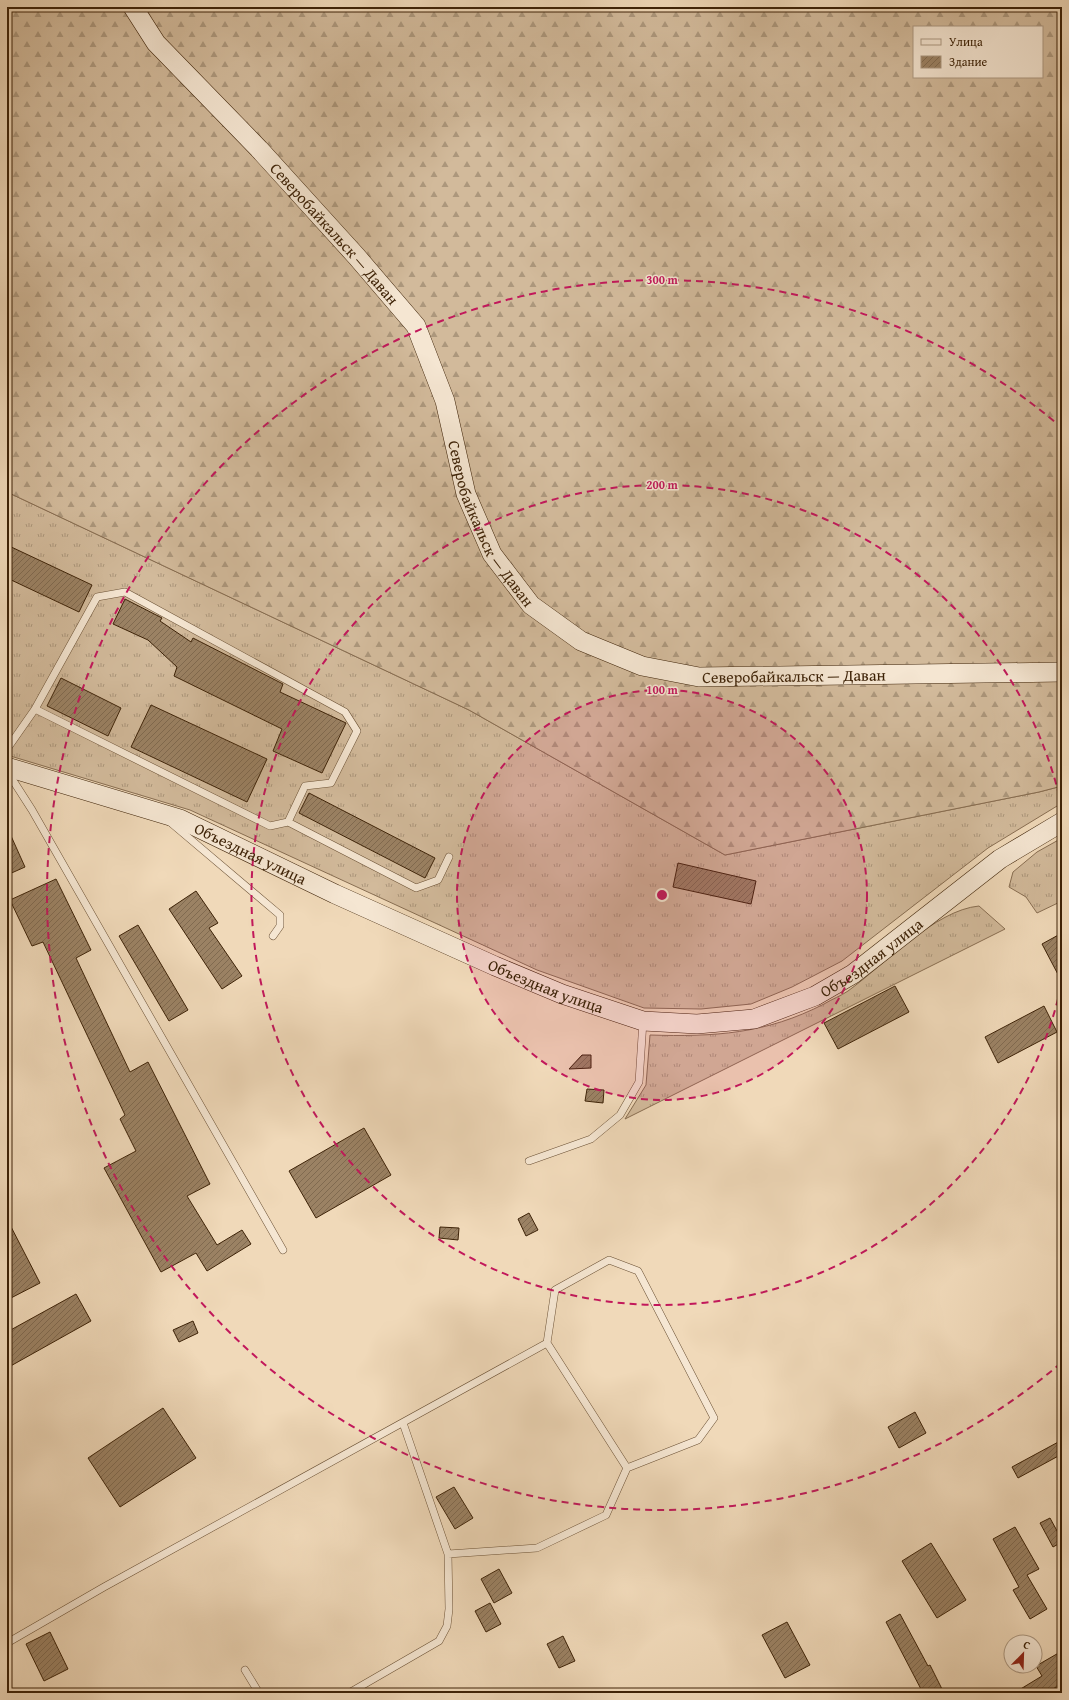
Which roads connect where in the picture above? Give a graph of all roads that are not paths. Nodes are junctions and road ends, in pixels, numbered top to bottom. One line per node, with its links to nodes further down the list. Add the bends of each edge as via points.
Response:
1 (133, 7): 2 (main road, Северобайкальск — Даван, via 156,43 259,149 416,326 445,401 466,494 492,554 531,605 581,641 642,666 699,677)
2 (1062, 672)
3 (35, 709): 4 (lane); 8 (lane, via 270,826); 8 (lane, via 97,597 125,592 344,712 357,731 331,783 305,786)
4 (7, 749)
5 (7, 767): 7 (main road, Объездная улица)
6 (7, 771): 14 (lane, via 36,816)
7 (159, 813): 11 (lane, via 280,915 280,926); 12 (main road, Объездная улица, via 180,820 334,894 495,966 562,994)
8 (288, 822): 10 (lane, via 416,888 438,880)
9 (1062, 822): 12 (main road, Объездная улица, via 1000,859 853,974 815,996 754,1019 697,1024)
10 (449, 857)
11 (273, 936)
12 (643, 1021): 13 (lane, via 639,1082 620,1116 591,1139)
13 (529, 1161)
14 (283, 1250)
15 (547, 1343): 16 (lane); 17 (lane); 17 (lane, via 555,1290 609,1260 638,1271 714,1418 698,1440)
16 (403, 1423): 18 (lane); 19 (lane)
17 (627, 1468): 18 (lane, via 606,1515 537,1548)
18 (448, 1554): 22 (lane, via 449,1609 447,1626 439,1641)
19 (7, 1643)
20 (245, 1670): 21 (lane)
21 (258, 1693)
22 (349, 1693)

